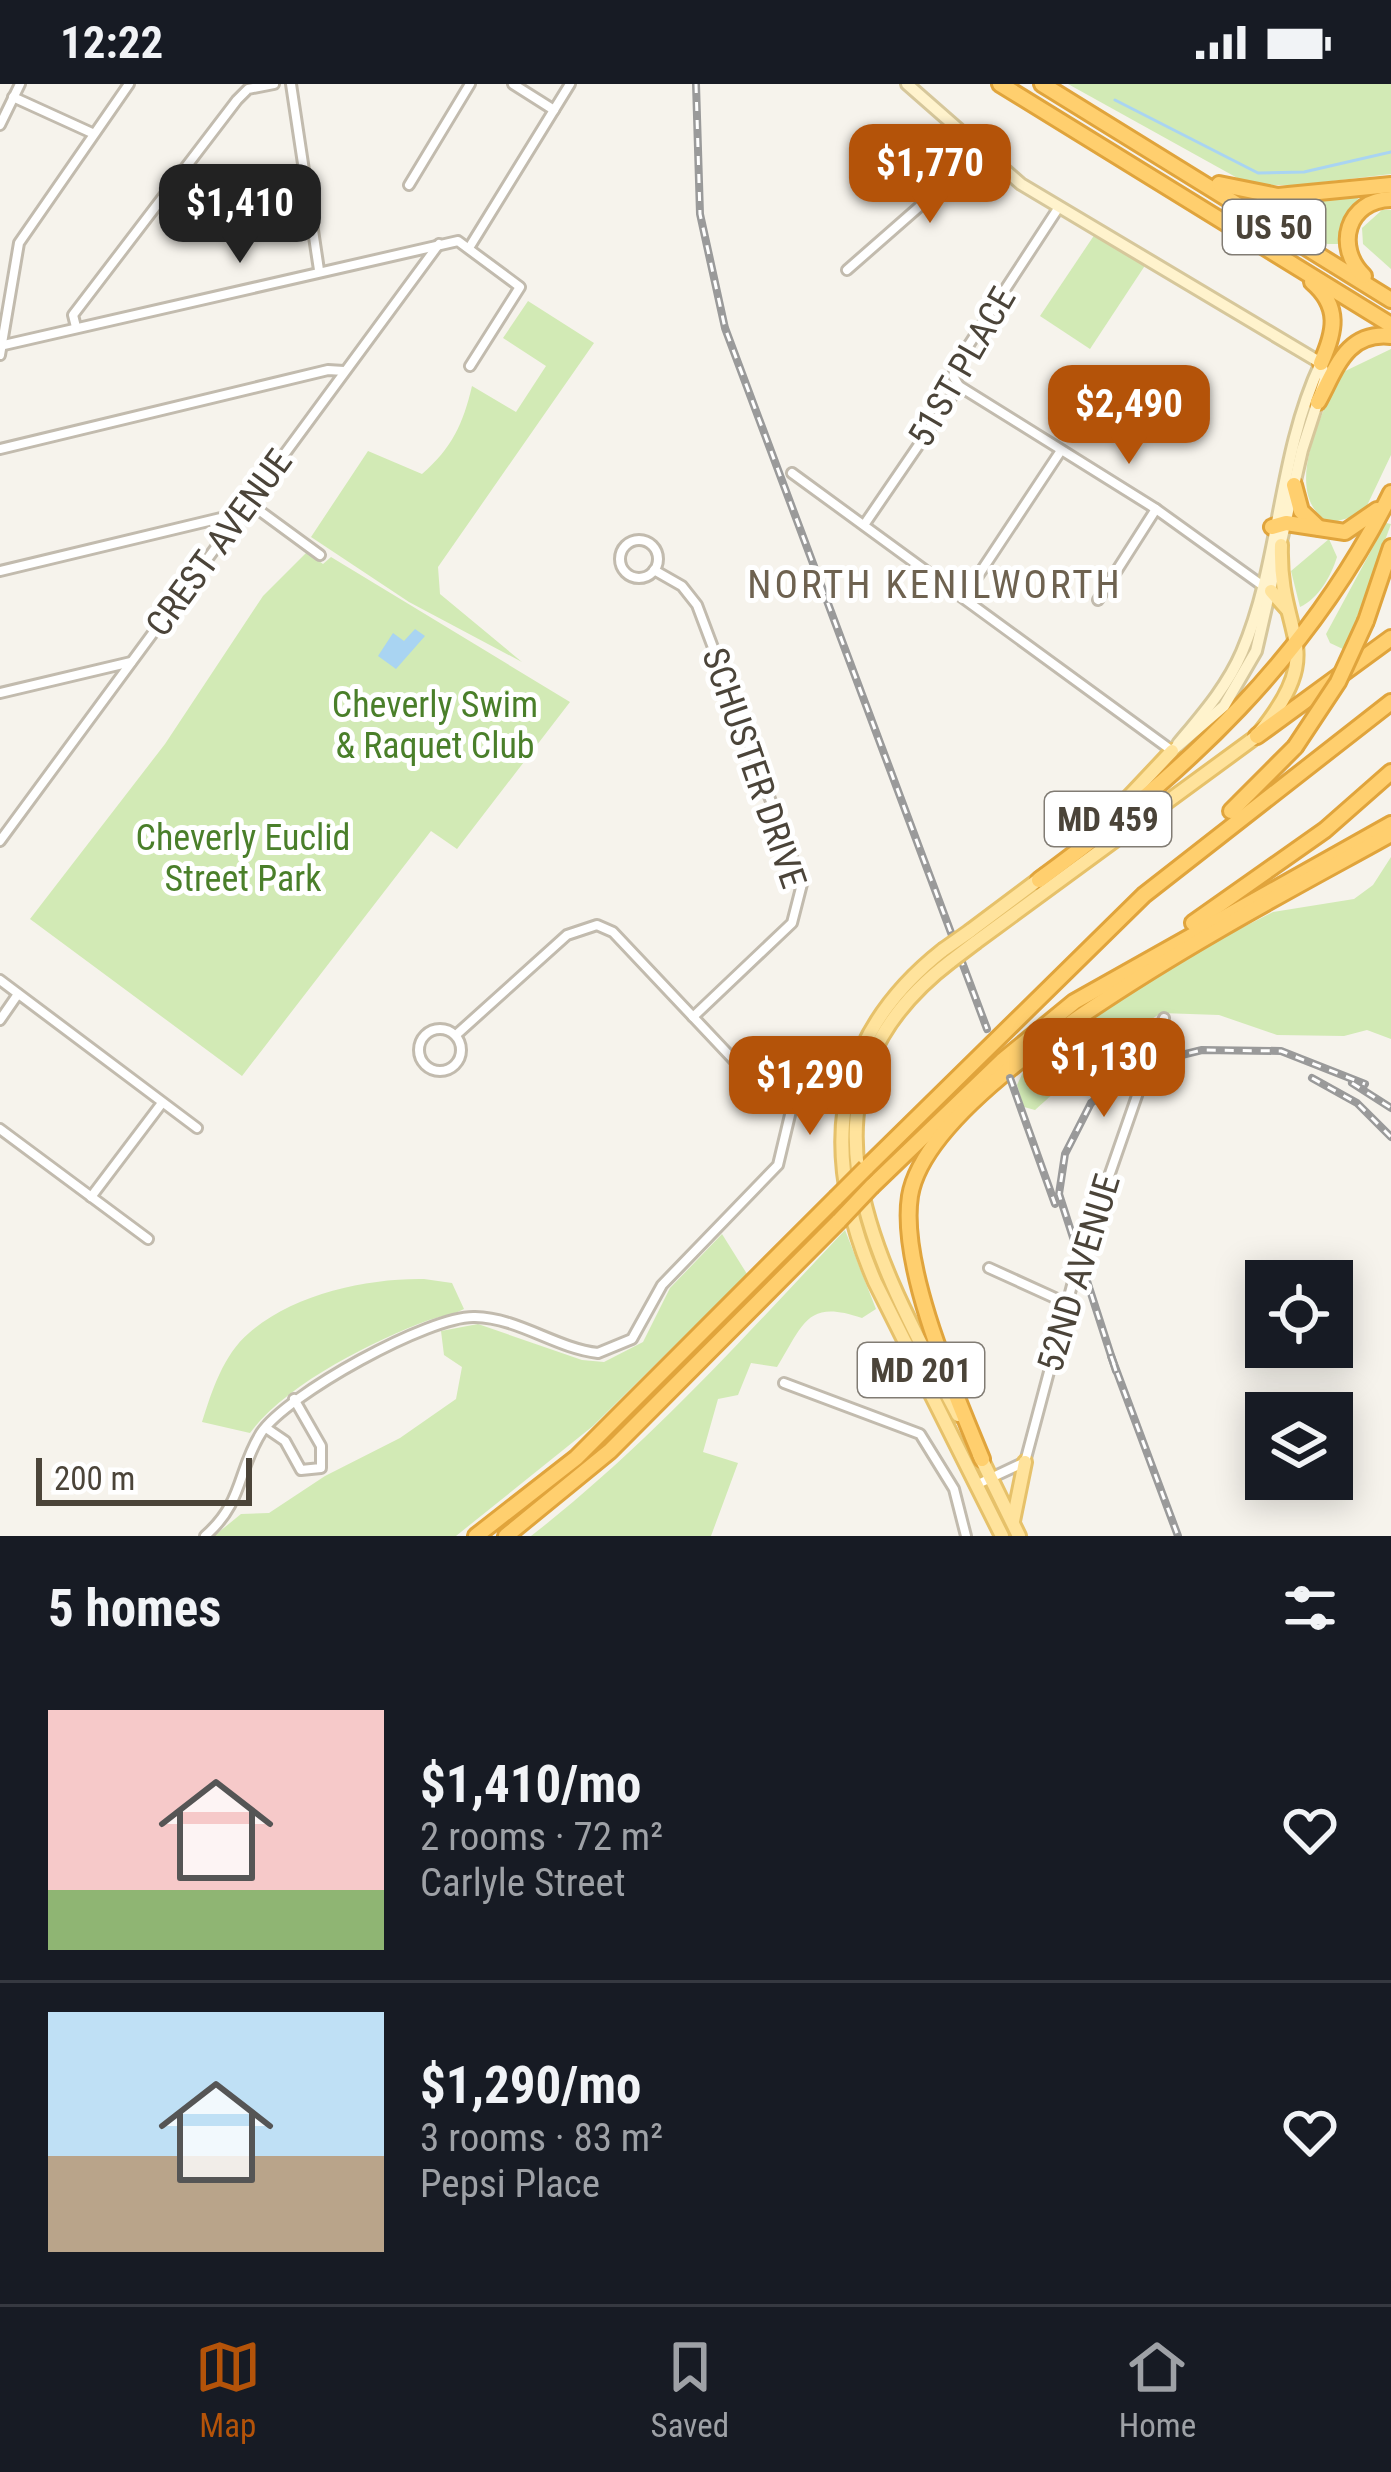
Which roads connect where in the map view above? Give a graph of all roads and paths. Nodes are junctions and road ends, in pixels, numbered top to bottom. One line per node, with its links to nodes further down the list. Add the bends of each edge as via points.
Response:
1 (20, 84): 11 (street)
2 (129, 84): 14 (street)
3 (274, 84): 28 (street, via 237,100 73,315)
4 (291, 84): 24 (street)
5 (470, 84): 17 (street)
6 (513, 84): 12 (street)
7 (570, 84): 12 (street)
8 (907, 84): 16 (main road)
9 (1000, 84): 23 (highway, US 50)
10 (1042, 84): 15 (highway, US 50)
11 (14, 97): 13 (street); 14 (street)
12 (554, 110): 22 (street)
13 (0, 125)
14 (92, 133): 30 (street, via 20,243)
15 (1157, 153): 18 (highway, via 1252,194); 26 (highway, US 50)
16 (988, 157): 20 (main road); 25 (street, via 952,178)
17 (410, 185)
18 (1391, 185)
19 (1391, 199): 26 (highway, via 1360,209 1346,238 1354,266)
20 (1059, 207): 32 (main road); 35 (street, 51ST PLACE, via 963,353 953,376)
21 (439, 244): 22 (street); 24 (street); 34 (street, CREST AVENUE)
22 (469, 248): 33 (street, via 520,287)
23 (1271, 249): 27 (highway, US 50); 32 (highway, via 1330,305 1334,332)
24 (319, 270): 28 (street)
25 (847, 271)
26 (1391, 299)
27 (1391, 325)
28 (76, 327): 30 (street)
29 (1391, 336): 31 (highway, via 1366,338)
30 (2, 350)
31 (1344, 352): 32 (highway); 36 (highway)
32 (1321, 363): 36 (main road, MD 459); 46 (main road, MD 459, via 1295,426)
33 (470, 366)
34 (344, 371): 37 (street); 42 (street, CREST AVENUE)
35 (959, 386): 38 (street); 45 (street, 51ST PLACE)
36 (1318, 402): 40 (main road, MD 459)
37 (0, 449)
38 (1060, 452): 43 (street); 54 (street)
39 (792, 473): 45 (street)
40 (1294, 484): 46 (main road, MD 459); 47 (highway, via 1303,514)
41 (1391, 493): 47 (highway, via 1364,524); 58 (highway, MD 201)
42 (248, 502): 44 (street, CREST AVENUE); 50 (street)
43 (1156, 509): 53 (street); 55 (street)
44 (234, 523): 52 (street, via 225,518); 59 (street, CREST AVENUE)
45 (864, 525): 54 (street)
46 (1279, 525): 47 (highway); 48 (main road, MD 459); 53 (main road, MD 459)
47 (1330, 532)
48 (1282, 545): 53 (main road, MD 459); 56 (main road)
49 (1391, 547): 71 (highway, bridge, via 1338,682 1295,747)
50 (320, 555)
51 (654, 570): 51 (street, via 652,546 625,546 626,572 641,578); 76 (street, SCHUSTER DRIVE, via 697,605 802,884 792,923)
52 (0, 571)
53 (1266, 588): 56 (main road); 65 (main road, MD 459, via 1259,641 1240,684)
54 (964, 598): 65 (street)
55 (1098, 600)
56 (1291, 615): 58 (main road)
57 (1391, 638): 64 (highway, MD 201)
58 (1299, 642): 64 (main road, via 1293,688); 70 (highway, MD 201, via 1178,772)
59 (133, 662): 60 (street); 62 (street, CREST AVENUE)
60 (96, 670): 61 (street); 62 (street)
61 (0, 693)
62 (108, 695): 69 (street, CREST AVENUE)
63 (1391, 702): 71 (highway)
64 (1257, 736): 72 (main road, MD 201)
65 (1172, 752): 70 (main road, MD 459)
66 (1391, 772): 73 (highway, via 1325,830)
67 (1391, 824): 73 (highway)
68 (1391, 834): 92 (highway, via 1085,1010 924,1158 910,1193 910,1231 944,1367)
69 (0, 842)
70 (1039, 880): 72 (main road, MD 201)
71 (1144, 895): 97 (highway, bridge, via 587,1449)
72 (973, 937): 82 (main road, MD 201, bridge, via 882,1010 859,1054)
73 (1130, 967): 98 (highway, bridge, via 1022,1043 610,1451)
74 (0, 980): 75 (street)
75 (18, 994): 78 (street); 81 (street)
76 (693, 1017): 79 (street, via 613,932 587,926); 80 (street, via 746,1073)
77 (1164, 1018): 88 (street, 52ND AVENUE)
78 (0, 1020)
79 (456, 1035): 79 (street, via 427,1033 423,1061 451,1068 461,1053)
80 (795, 1094): 82 (street); 90 (street, via 778,1165 662,1285 632,1339 598,1353 493,1318 455,1318)
81 (163, 1103): 83 (street); 85 (street)
82 (850, 1105): 92 (main road, MD 201, via 870,1233); 94 (main road, MD 201, via 843,1173 861,1249)
83 (197, 1128)
84 (0, 1129): 85 (street)
85 (91, 1198): 86 (street)
86 (148, 1240)
87 (988, 1268): 88 (street)
88 (1066, 1303): 93 (street, 52ND AVENUE)
89 (784, 1383): 99 (street, via 920,1434 954,1489)
90 (293, 1400): 91 (street); 91 (street, via 321,1446 321,1468 301,1470)
91 (266, 1427): 96 (street, via 236,1500)
92 (982, 1459): 94 (main road, MD 201)
93 (1025, 1462): 94 (street); 95 (main road)
94 (986, 1482): 95 (main road, MD 201); 100 (main road, MD 201)
95 (1013, 1522): 101 (main road, MD 201)
96 (206, 1536)
97 (476, 1536)
98 (506, 1536)
99 (966, 1536)
100 (999, 1536)
101 (1019, 1536)

